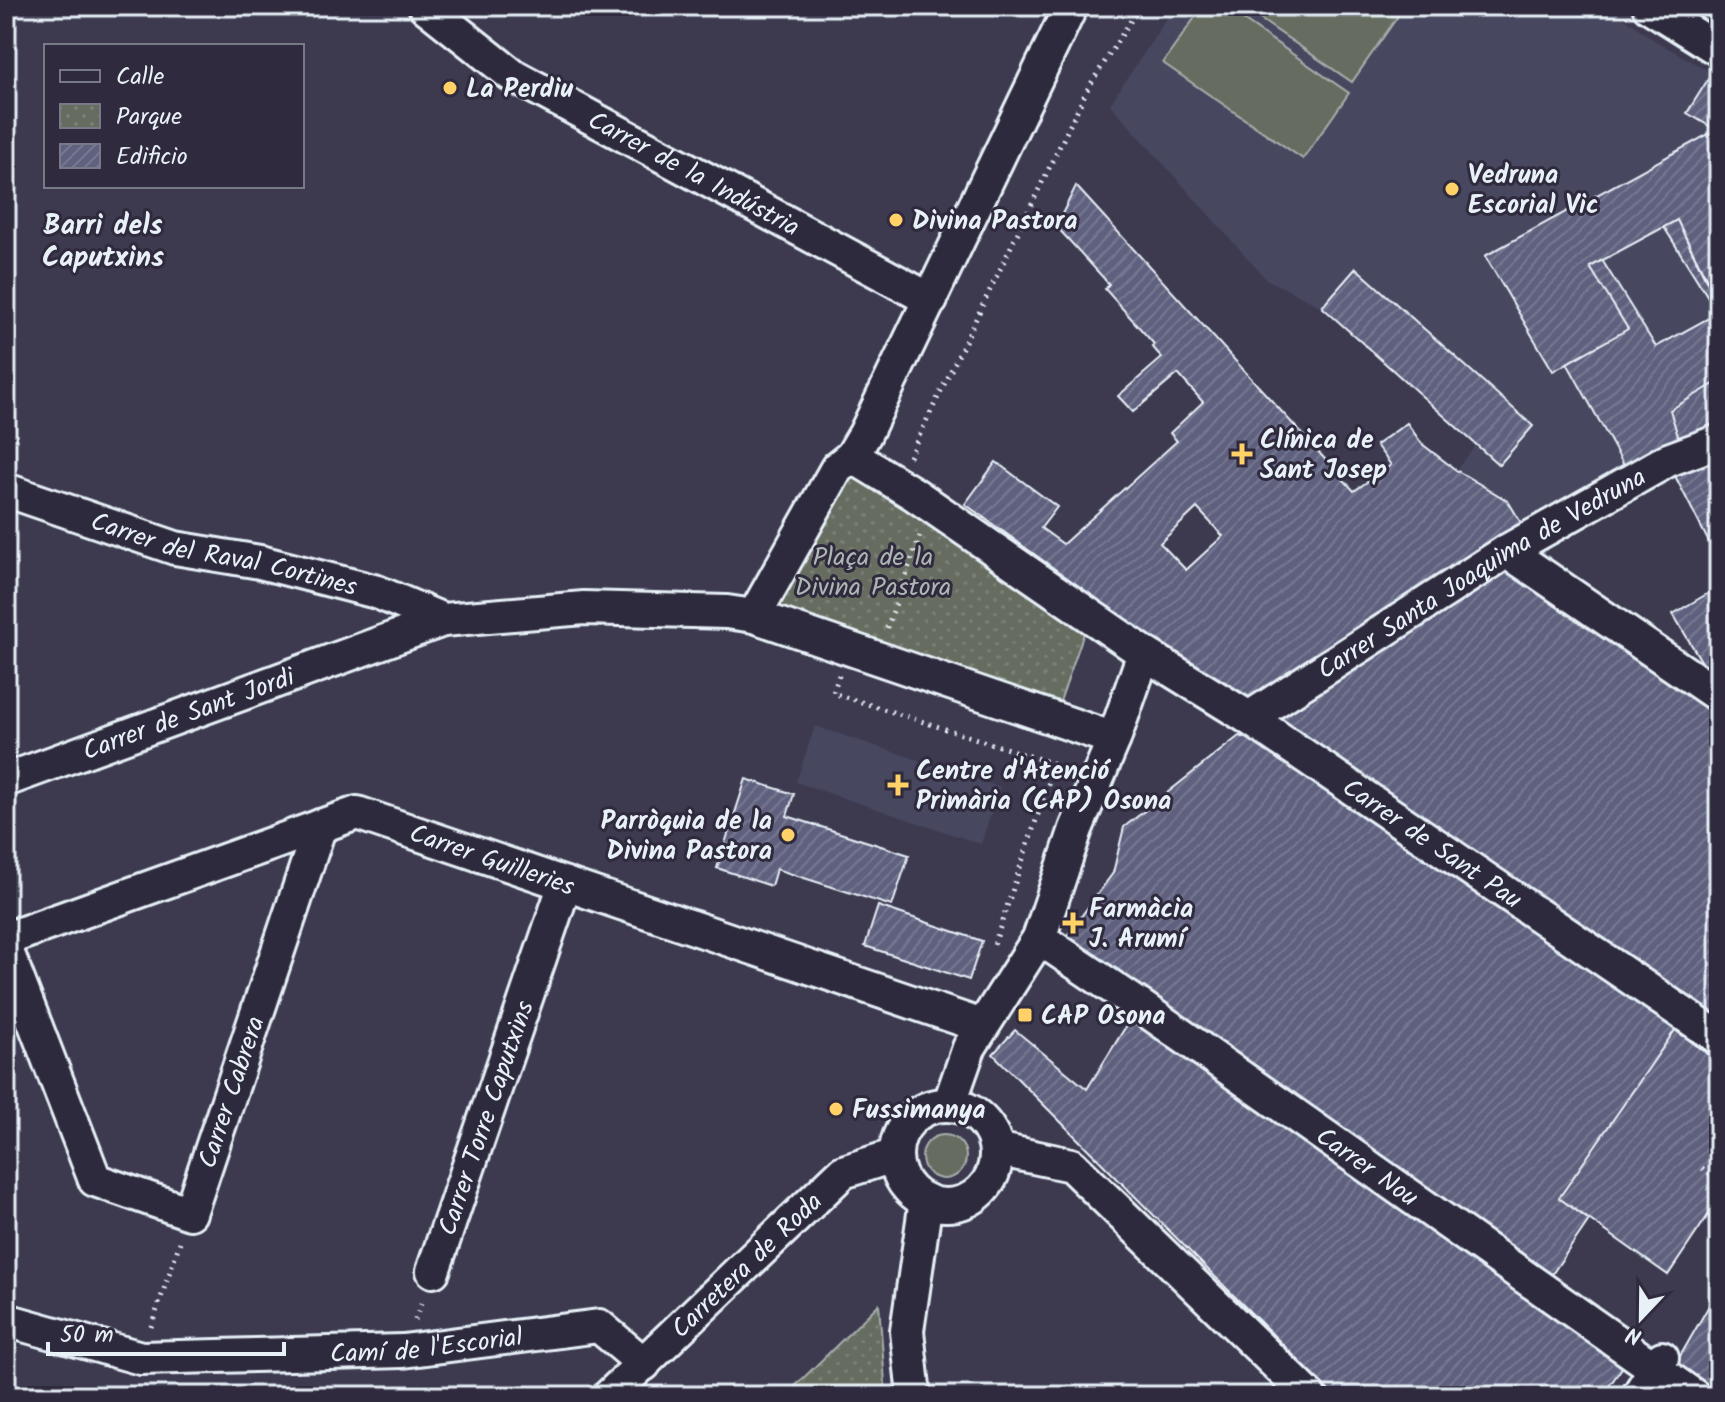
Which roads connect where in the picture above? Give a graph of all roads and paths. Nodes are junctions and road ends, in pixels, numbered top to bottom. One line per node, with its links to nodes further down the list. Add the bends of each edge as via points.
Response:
1 (425, 6): 6 (street, Carrer de la Indústria, via 512,75)
2 (1071, 6): 6 (street)
3 (1140, 6): 9 (path, via 1087,90)
4 (1649, 6): 5 (street)
5 (1719, 50)
6 (931, 300): 8 (street)
7 (1719, 441): 12 (street, Carrer Santa Joaquima de Vedruna, via 1668,460)
8 (852, 456): 14 (street, via 837,468); 18 (street)
9 (905, 465)
10 (6, 490): 13 (street, Carrer del Raval Cortines, via 175,548 260,562)
11 (923, 527): 16 (path)
12 (1507, 551): 20 (street); 21 (street, Carrer Santa Joaquima de Vedruna)
13 (377, 592): 15 (street, Carrer del Raval Cortines); 17 (street, via 383,612)
14 (754, 616): 15 (street, Carrer de Sant Jordi, via 584,608); 22 (street)
15 (443, 620): 17 (street, Carrer de Sant Jordi)
16 (884, 635)
17 (371, 647): 23 (street, Carrer de Sant Jordi)
18 (1144, 653): 21 (street, Carrer de Sant Pau); 22 (street)
19 (833, 693): 29 (path, via 1055,764)
20 (1719, 696)
21 (1249, 718): 31 (street, Carrer de Sant Pau)
22 (1114, 739): 26 (street)
23 (6, 780)
24 (320, 826): 25 (street, Carrer Guilleries, via 357,813); 27 (street, Carrer Guilleries); 38 (street, Carrer Cabrera)
25 (565, 884): 30 (street, Carrer Guilleries); 39 (street, Carrer Torre Caputxins)
26 (1039, 938): 30 (street); 44 (street, Carrer Nou)
27 (6, 939)
28 (6, 949): 38 (street, via 95,1180)
29 (993, 949)
30 (982, 1026): 32 (street)
31 (1719, 1038)
32 (949, 1105): 33 (street, via 980,1119); 34 (street, via 925,1109 912,1119 902,1131)
33 (996, 1149): 37 (street, via 992,1175 976,1195 952,1204); 47 (street, via 1071,1165)
34 (896, 1155): 37 (street, via 906,1185); 43 (street, Carretera de Roda, via 843,1172)
35 (1702, 1168): 36 (path)
36 (1719, 1181)
37 (926, 1200): 46 (street, via 907,1331)
38 (190, 1213): 42 (path)
39 (433, 1271): 41 (path)
40 (6, 1320): 42 (street, Camí de l'Escorial)
41 (403, 1351): 42 (street, Camí de l'Escorial); 43 (street, Camí de l'Escorial, via 599,1326)
42 (141, 1358)
43 (644, 1364): 45 (street, Carretera de Roda)
44 (1659, 1364): 48 (street); 49 (street, Carrer Nou)
45 (609, 1396)
46 (914, 1396)
47 (1309, 1396)
48 (1638, 1396)
49 (1694, 1396)

